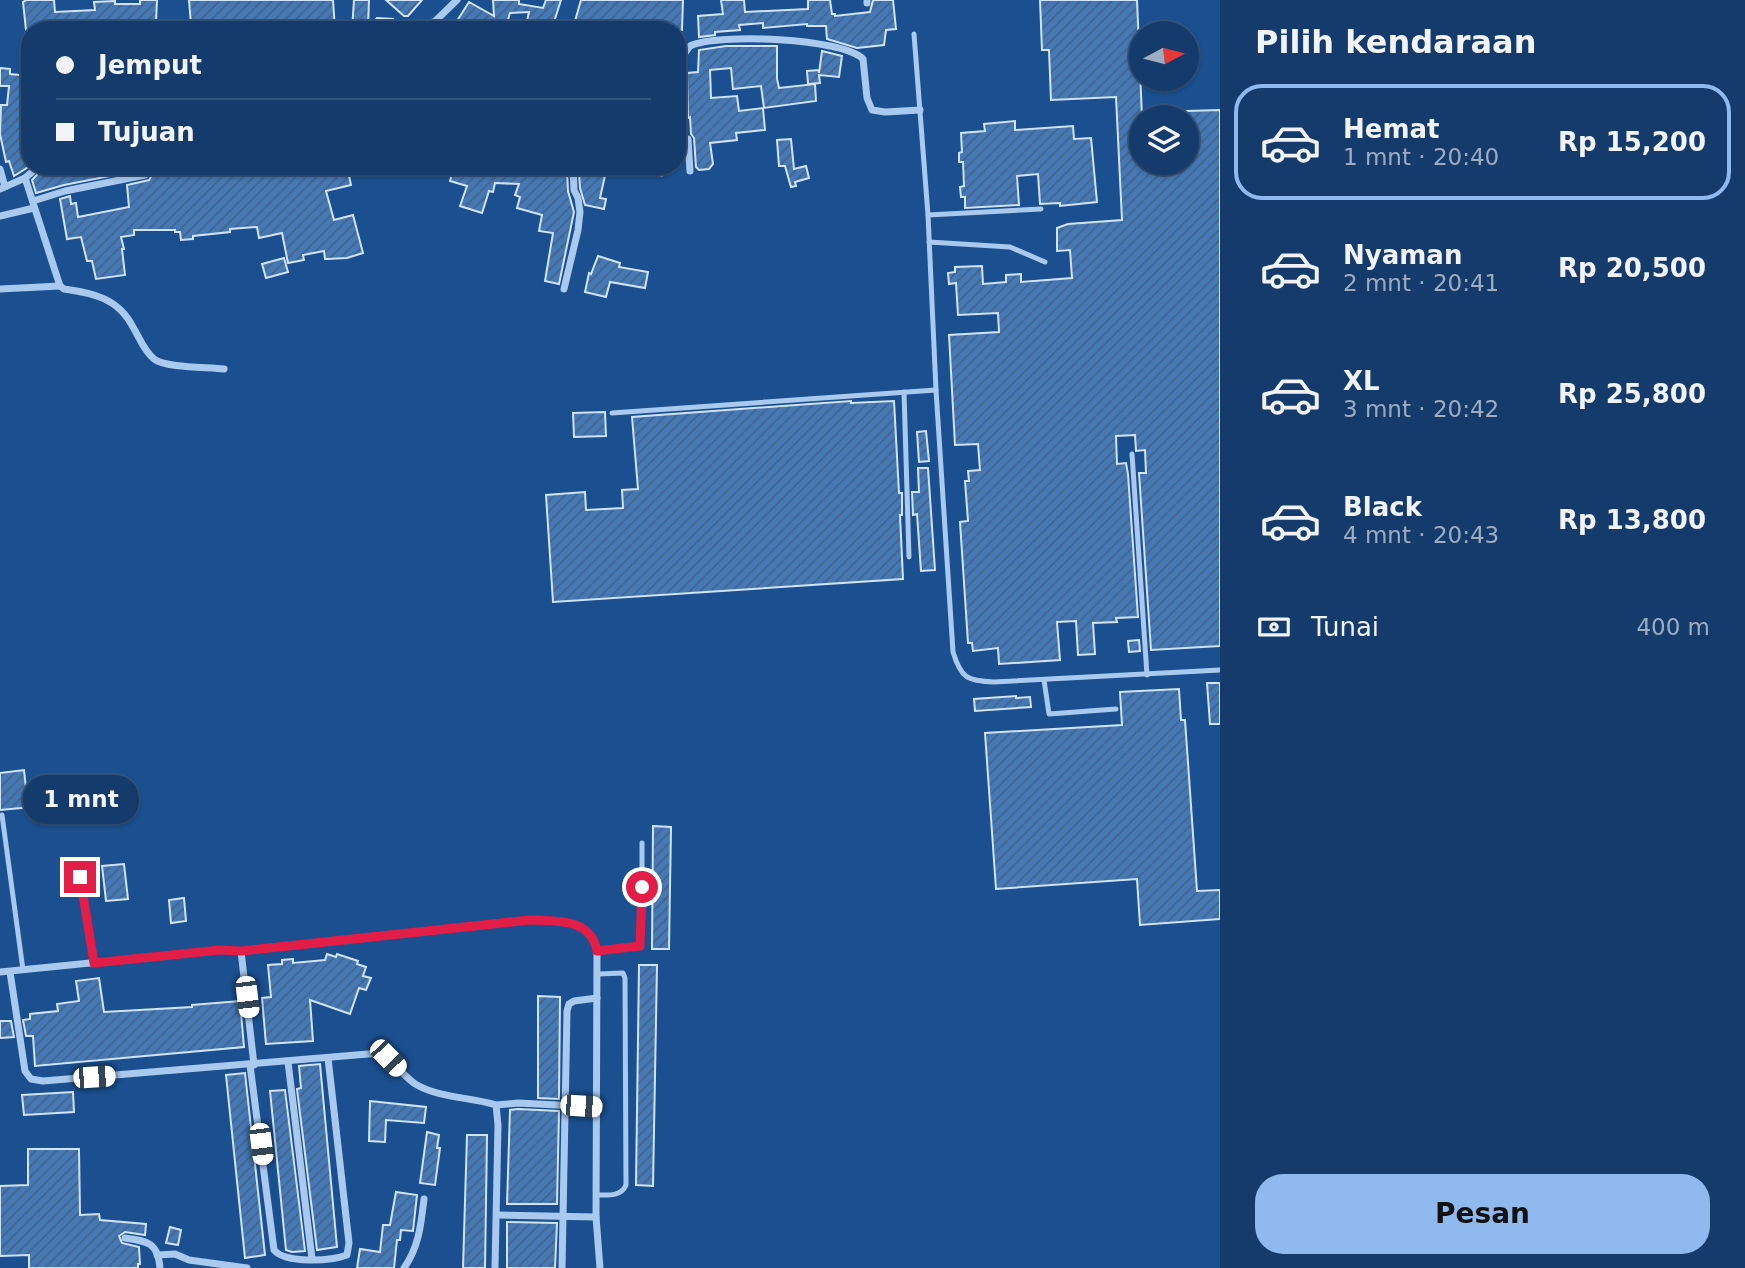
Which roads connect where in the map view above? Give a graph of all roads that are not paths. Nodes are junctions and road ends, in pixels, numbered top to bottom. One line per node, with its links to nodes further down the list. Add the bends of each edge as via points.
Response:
1 (457, 0): 2 (street)
2 (434, 21)
3 (914, 34): 5 (lane)
4 (686, 52): 5 (street, via 690,46 713,41 770,39 857,52 863,59 872,110)
5 (920, 110): 16 (lane)
6 (686, 139): 8 (street)
7 (0, 169): 13 (street)
8 (690, 171)
9 (28, 175): 12 (street)
10 (145, 175): 14 (street, via 65,191)
11 (573, 175): 22 (street, via 580,212)
12 (25, 178): 13 (street); 14 (street)
13 (2, 188)
14 (34, 205): 17 (street); 20 (street)
15 (1041, 209): 16 (lane)
16 (928, 215): 18 (lane)
17 (0, 216)
18 (929, 242): 19 (lane, via 1010,247); 24 (lane)
19 (1045, 262)
20 (60, 286): 21 (street); 23 (street, via 103,297 118,307 155,359)
21 (0, 289)
22 (564, 289)
23 (225, 369)
24 (936, 390): 25 (lane); 31 (lane, via 953,652 960,672 974,681)
25 (904, 392): 26 (lane); 28 (lane)
26 (612, 412)
27 (1132, 454): 30 (lane)
28 (909, 557)
29 (1220, 670): 30 (lane)
30 (1147, 675): 31 (lane)
31 (1044, 680): 32 (lane, via 1049,714)
32 (1116, 709)
33 (2, 815): 39 (lane)
34 (642, 843): 37 (lane, via 640,946)
35 (80, 877): 38 (lane)
36 (241, 951): 37 (street, via 530,920 580,926 593,938); 38 (street); 46 (street)
37 (597, 951): 42 (street)
38 (94, 963): 39 (street)
39 (23, 970): 40 (street)
40 (10, 971): 41 (street); 46 (street, via 25,1071 31,1079)
41 (0, 972)
42 (598, 974): 43 (street); 50 (lane, via 623,973 625,978 626,1185 619,1193)
43 (597, 998): 48 (street, via 569,1004); 49 (street)
44 (328, 1058): 45 (street); 47 (street, via 380,1053 427,1090); 57 (street, via 349,1243 347,1255)
45 (288, 1062): 46 (street); 57 (street)
46 (252, 1065): 57 (street, via 274,1250 289,1259)
47 (496, 1105): 48 (street); 52 (street)
48 (565, 1105): 49 (street); 53 (street)
49 (597, 1107): 50 (street)
50 (596, 1195): 54 (street)
51 (424, 1199): 60 (street, via 420,1233)
52 (497, 1215): 53 (street); 61 (street)
53 (564, 1216): 54 (street); 62 (street)
54 (596, 1217): 63 (street)
55 (125, 1238): 56 (street, via 148,1241)
56 (157, 1255): 58 (street); 59 (street, via 175,1254)
57 (312, 1259)
58 (160, 1268)
59 (247, 1268)
60 (404, 1268)
61 (495, 1268)
62 (562, 1268)
63 (600, 1268)

